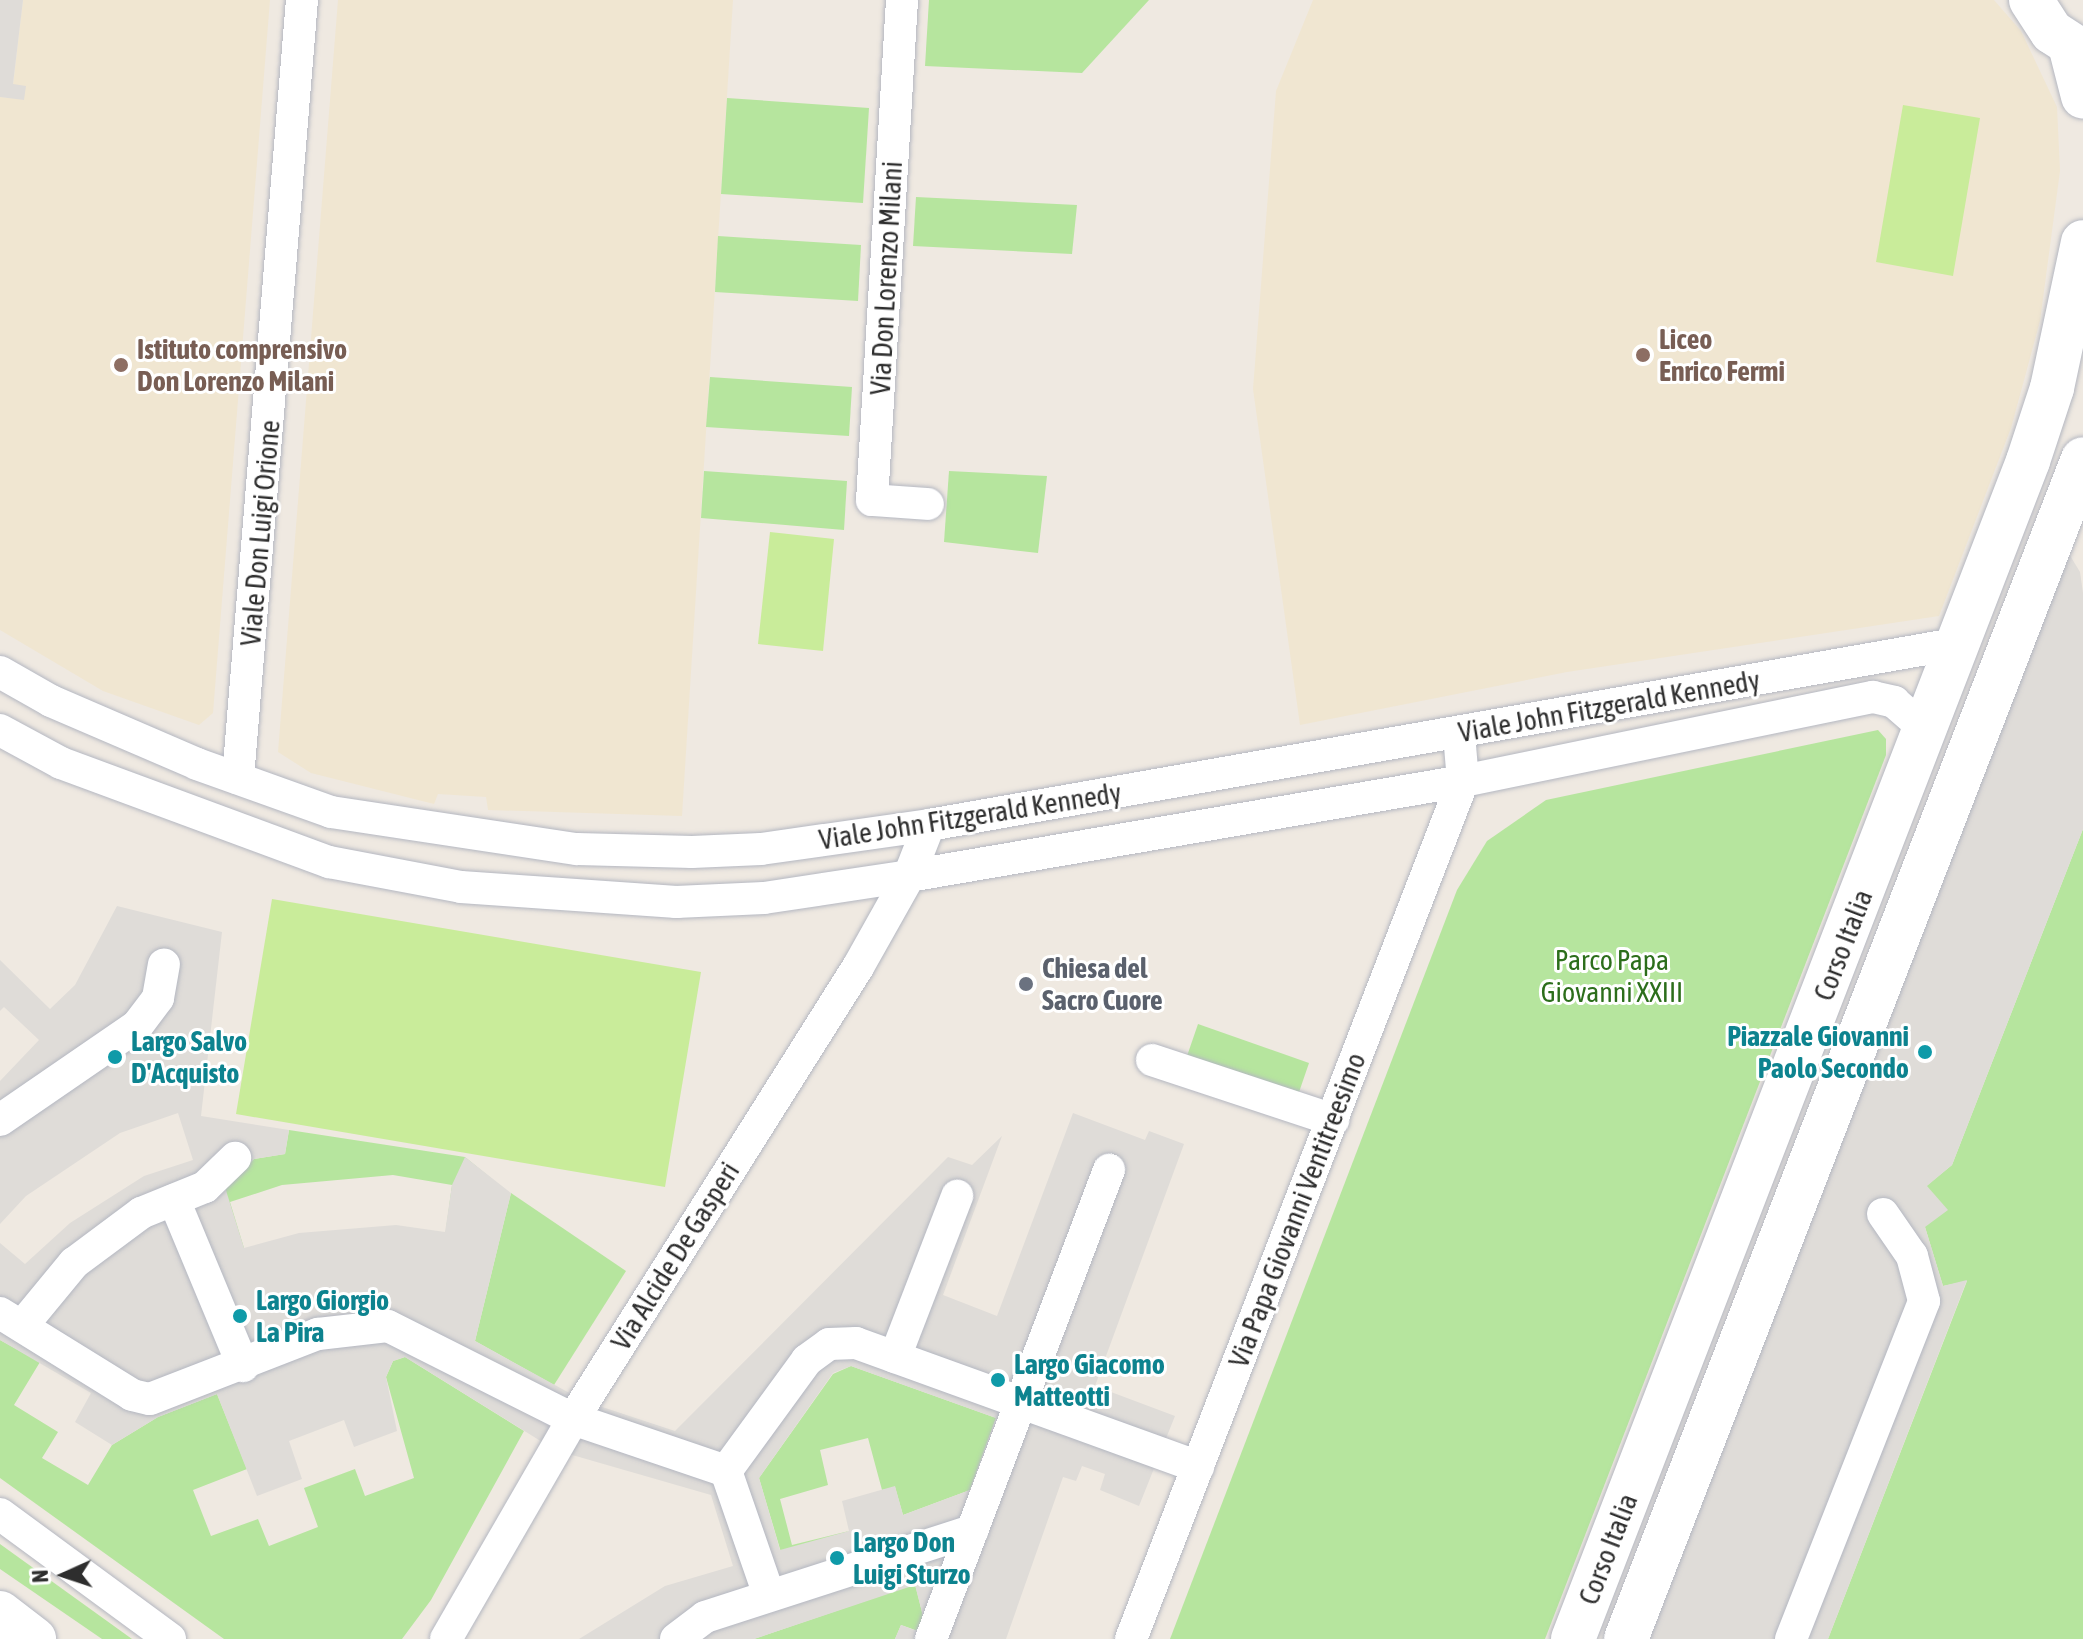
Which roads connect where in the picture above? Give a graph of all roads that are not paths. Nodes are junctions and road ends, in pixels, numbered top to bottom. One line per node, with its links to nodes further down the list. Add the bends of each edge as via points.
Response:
1 (302, 0): 14 (street, Viale Don Luigi Orione)
2 (902, 0): 8 (street, Via Don Lorenzo Milani, via 872,500)
3 (2031, 0): 4 (main road)
4 (2077, 50): 5 (main road)
5 (2083, 96)
6 (2083, 242): 9 (main road, Corso Italia, via 2052,388)
7 (2083, 459): 45 (main road, Corso Italia)
8 (928, 504)
9 (1960, 643): 12 (main road, Corso Italia); 13 (street, Viale John Fitzgerald Kennedy)
10 (0, 672): 14 (street, Viale John Fitzgerald Kennedy, via 51,701)
11 (0, 730): 17 (street, Viale John Fitzgerald Kennedy, via 61,763 192,816 329,862 461,887 676,902 764,898)
12 (1926, 730): 15 (street, Viale John Fitzgerald Kennedy, via 1894,702 1873,697); 44 (main road, Corso Italia)
13 (1459, 734): 15 (street); 16 (street, Viale John Fitzgerald Kennedy)
14 (238, 778): 16 (street, Viale John Fitzgerald Kennedy, via 331,812 577,849 761,849)
15 (1463, 781): 17 (street, Viale John Fitzgerald Kennedy); 21 (street, Via Papa Giovanni Ventitreesimo)
16 (929, 825): 17 (street, Via Alcide De Gasperi)
17 (909, 876): 31 (street, Via Alcide De Gasperi)
18 (164, 965): 20 (street, via 158,998 137,1026)
19 (1152, 1060): 21 (street)
20 (0, 1120)
21 (1333, 1120): 32 (street, Via Papa Giovanni Ventitreesimo)
22 (235, 1158): 25 (street, via 205,1187)
23 (1109, 1170): 30 (street)
24 (957, 1196): 28 (street)
25 (174, 1200): 27 (street, via 141,1213); 29 (street)
26 (1883, 1214): 46 (street, via 1912,1256 1924,1301)
27 (11, 1320): 29 (street, via 132,1395 150,1399)
28 (895, 1357): 30 (street); 33 (street, via 856,1343 829,1344 807,1360)
29 (243, 1366): 31 (street, via 318,1334 388,1326)
30 (1020, 1403): 32 (street); 35 (street)
31 (573, 1419): 33 (street); 40 (street, Via Alcide De Gasperi)
32 (1198, 1467): 43 (street, Via Papa Giovanni Ventitreesimo)
33 (726, 1471): 36 (street)
34 (0, 1514): 39 (street)
35 (972, 1531): 36 (street); 42 (street)
36 (769, 1595): 41 (street, via 705,1617)
37 (0, 1613): 38 (main road)
38 (34, 1639)
39 (170, 1639)
40 (446, 1639)
41 (676, 1639)
42 (931, 1639)
43 (1131, 1639)
44 (1573, 1639)
45 (1626, 1639)
46 (1791, 1639)

